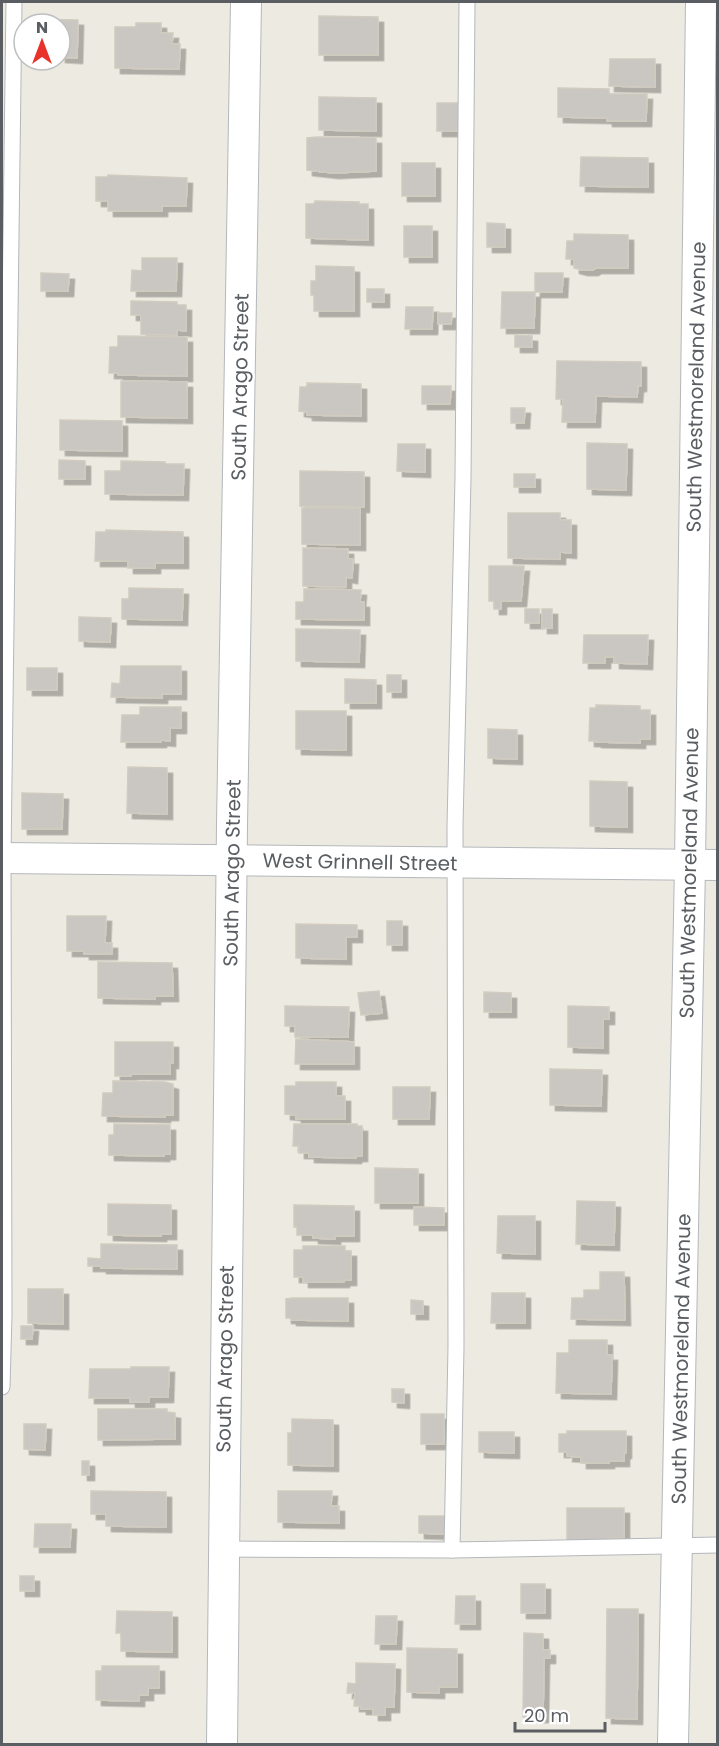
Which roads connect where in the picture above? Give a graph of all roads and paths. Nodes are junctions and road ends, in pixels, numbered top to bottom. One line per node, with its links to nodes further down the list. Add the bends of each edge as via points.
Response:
1 (14, 2): 5 (lane)
2 (246, 2): 6 (street, South Arago Street)
3 (467, 2): 7 (lane)
4 (701, 2): 8 (street, South Westmoreland Avenue)
5 (2, 858): 6 (street, West Grinnell Street); 9 (lane)
6 (232, 861): 7 (street, West Grinnell Street); 12 (street, South Arago Street)
7 (456, 863): 8 (street, West Grinnell Street); 13 (lane)
8 (704, 865): 10 (street, South Westmoreland Avenue)
9 (2, 1387)
10 (677, 1545): 11 (lane); 13 (lane); 15 (street, South Westmoreland Avenue)
11 (717, 1545)
12 (223, 1549): 13 (lane); 14 (street, South Arago Street)
13 (452, 1550)
14 (222, 1744)
15 (673, 1744)

